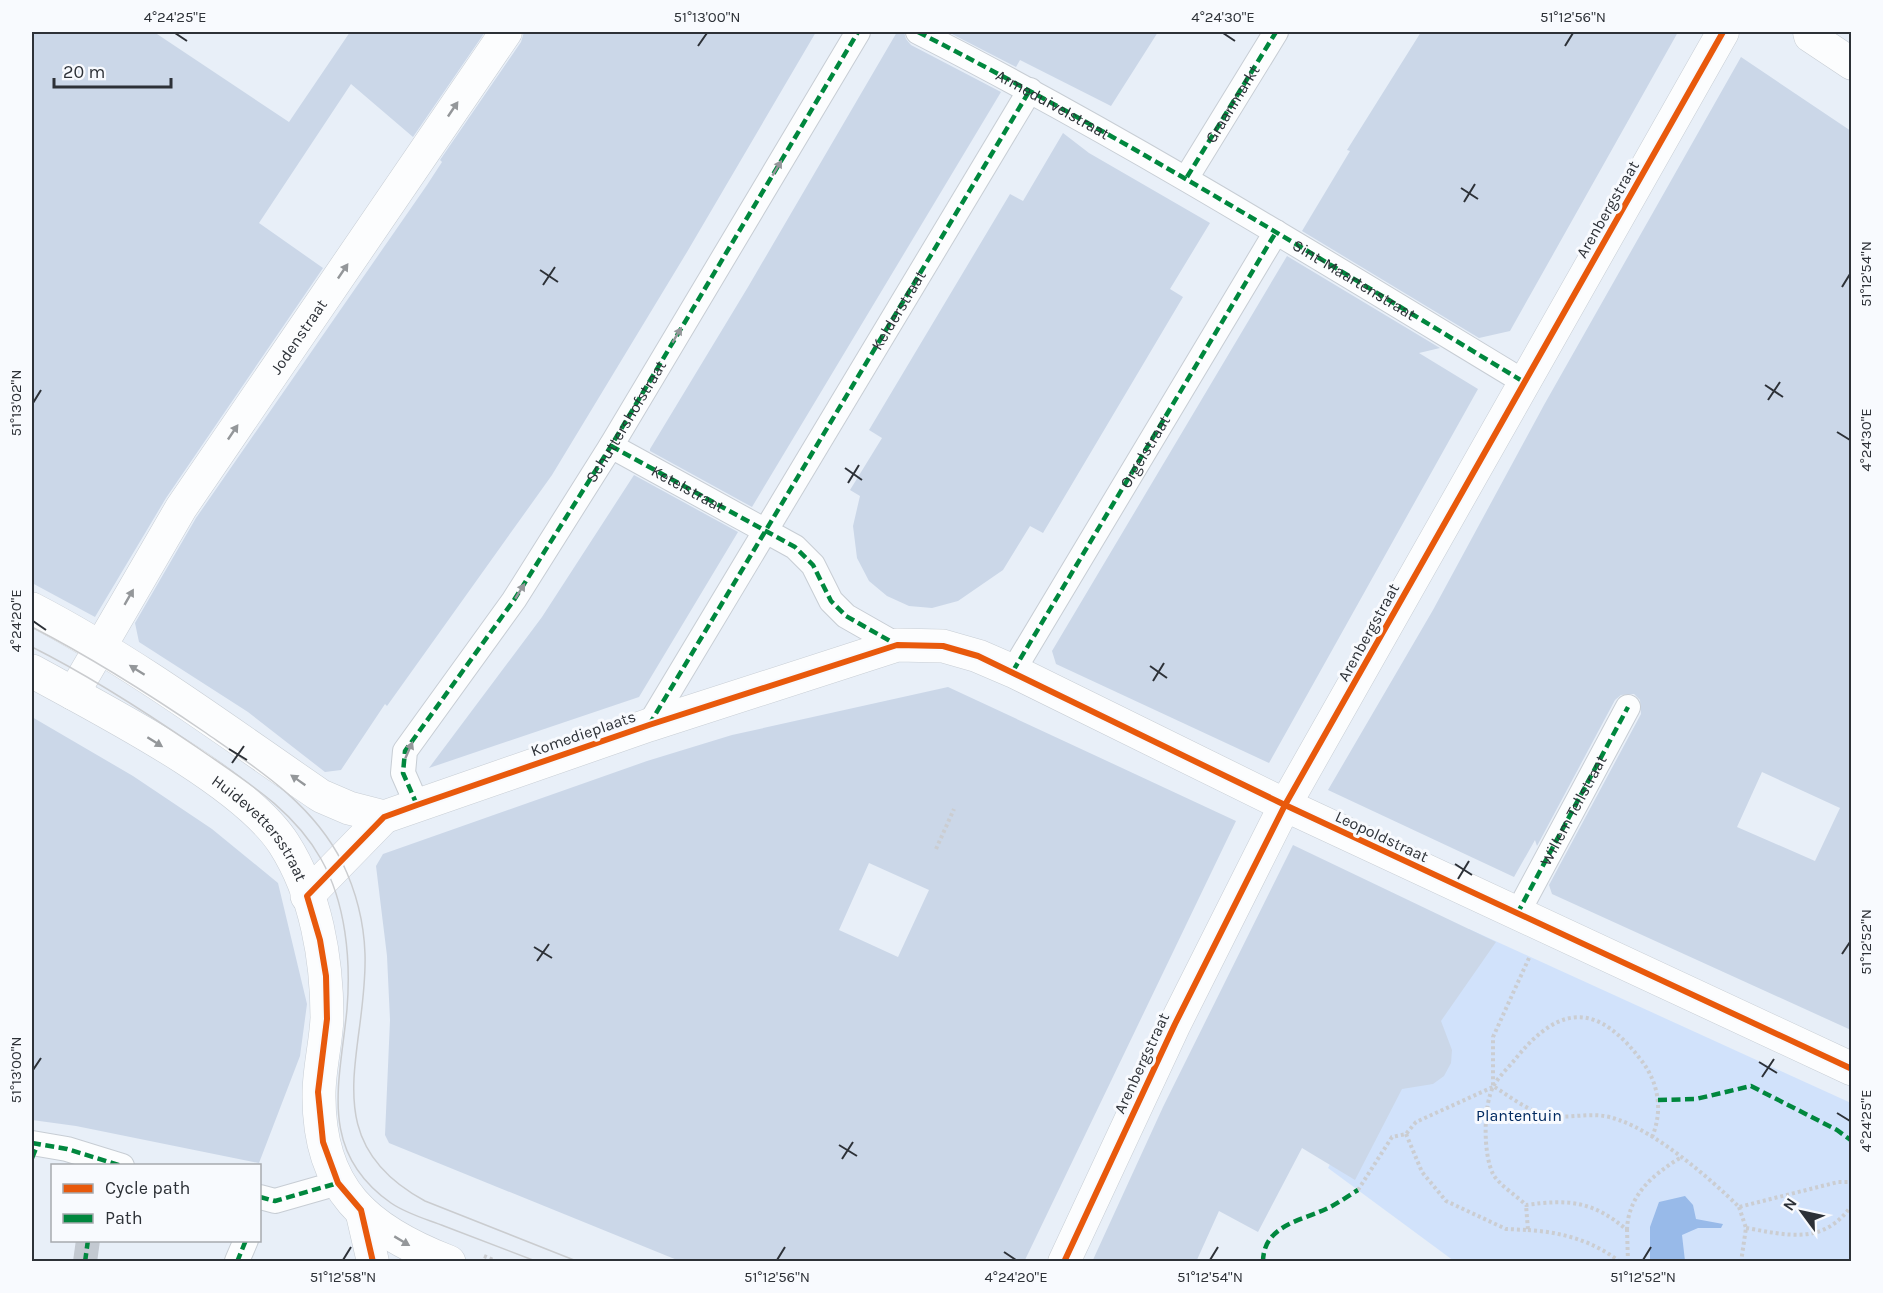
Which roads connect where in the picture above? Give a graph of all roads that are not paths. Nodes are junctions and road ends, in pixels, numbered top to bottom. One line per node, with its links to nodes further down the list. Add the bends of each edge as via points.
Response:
1 (506, 32): 16 (street, Jodenstraat, one-way to 1, via 181,508)
2 (858, 32): 12 (street, Schuttershofstraat, one-way to 2)
3 (918, 32): 8 (street, Armeduivelstraat)
4 (1276, 32): 9 (street, Graanmarkt)
5 (1723, 32): 11 (street, Arenbergstraat)
6 (1809, 32): 7 (street)
7 (1851, 64)
8 (1030, 90): 9 (street, Armeduivelstraat); 13 (street, Kelderstraat)
9 (1187, 177): 10 (street, Sint-Maartenstraat)
10 (1276, 232): 11 (street, Sint-Maartenstraat); 18 (street, Orgelstraat)
11 (1524, 382): 23 (street, Arenbergstraat)
12 (611, 446): 13 (street, Ketelstraat); 22 (street, Schuttershofstraat, one-way to 12, via 403,773 405,751 514,600)
13 (766, 529): 15 (street, Ketelstraat, via 795,547 813,565 831,601 846,616); 21 (street, Komedieplaats)
14 (32, 609): 16 (street)
15 (897, 645): 18 (street, Leopoldstraat, via 943,646); 21 (street, Komedieplaats)
16 (99, 647): 19 (street); 24 (street, one-way to 16, via 321,796 230,731)
17 (32, 671): 19 (street, Huidevettersstraat)
18 (1013, 671): 23 (street, Leopoldstraat)
19 (73, 694): 25 (street, Huidevettersstraat, one-way to 25, via 202,771 264,819 283,842)
20 (1628, 707): 26 (street, Willem Tellstraat)
21 (649, 725): 22 (street, Komedieplaats)
22 (417, 805): 24 (street, Komedieplaats)
23 (1285, 805): 26 (street, Leopoldstraat); 37 (street, Arenbergstraat, via 1175,1024)
24 (384, 817): 25 (street, Komedieplaats)
25 (308, 896): 30 (street, Huidevettersstraat, via 326,976 327,1019 319,1116 322,1142)
26 (1531, 920): 27 (street, Leopoldstraat)
27 (1851, 1070)
28 (34, 1148): 29 (street, via 67,1149)
29 (108, 1164)
30 (338, 1183): 31 (street, via 275,1201); 32 (street, Huidevettersstraat)
31 (261, 1201)
32 (361, 1210): 35 (street); 36 (street, Huidevettersstraat, one-way to 36, via 383,1230 410,1246)
33 (245, 1242): 34 (street)
34 (237, 1261)
35 (373, 1262)
36 (449, 1262)
37 (1064, 1262)

